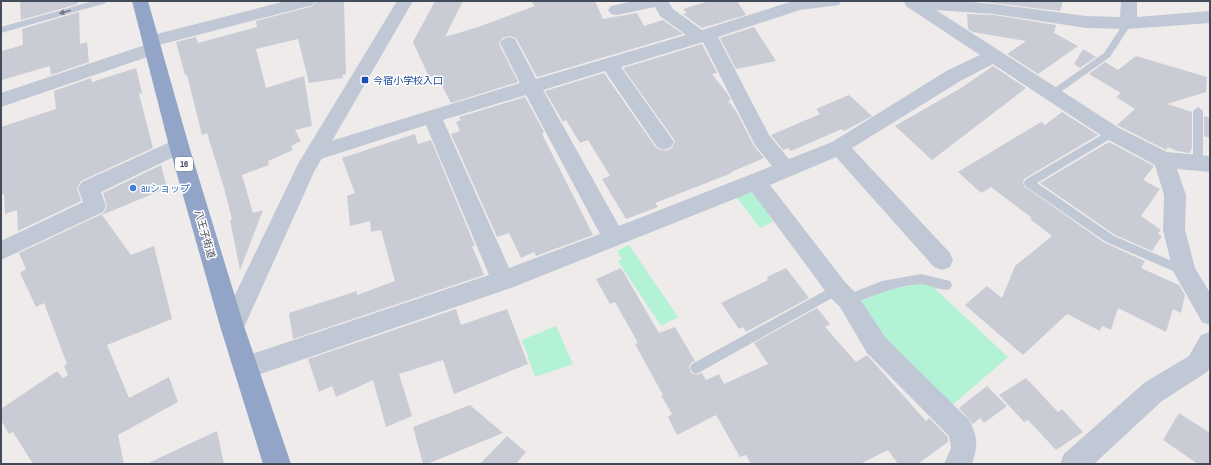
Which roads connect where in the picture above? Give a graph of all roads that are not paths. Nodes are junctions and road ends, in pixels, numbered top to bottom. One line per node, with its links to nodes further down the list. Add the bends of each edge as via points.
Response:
1 (103, 1): 15 (lane, one-way to 15)
2 (140, 1): 18 (highway, 八王子街道 / 16)
3 (405, 1): 30 (street)
4 (660, 1): 12 (street); 16 (street, via 666,12)
5 (833, 1): 16 (street, via 798,5)
6 (1129, 1): 14 (street)
7 (1204, 1): 10 (street)
8 (301, 2): 18 (street)
9 (908, 2): 11 (street); 19 (street)
10 (1210, 4)
11 (996, 5): 14 (street, via 1086,22)
12 (617, 10)
13 (1210, 17): 14 (street)
14 (1128, 23): 22 (lane, via 1107,55)
15 (1, 30)
16 (704, 36): 20 (street); 33 (street, via 762,140)
17 (509, 43): 21 (street)
18 (152, 45): 23 (street); 28 (highway, 八王子街道 / 16)
19 (994, 56): 22 (street); 29 (street, via 955,75)
20 (609, 63): 21 (street); 26 (street)
21 (531, 86): 25 (street); 35 (street)
22 (1052, 94): 27 (street)
23 (1, 100)
24 (1198, 111): 32 (lane)
25 (432, 116): 30 (street); 39 (street)
26 (663, 131)
27 (1112, 133): 31 (street); 38 (lane, via 1029,183 1110,239)
28 (179, 146): 36 (street, via 89,188 95,206); 43 (highway, 八王子街道 / 16)
29 (839, 147): 33 (street); 37 (street)
30 (315, 153): 43 (street)
31 (1164, 160): 32 (street); 38 (street, via 1175,195 1174,230)
32 (1204, 163)
33 (785, 168): 34 (street)
34 (755, 181): 35 (street); 41 (street)
35 (614, 238): 39 (street)
36 (1, 251)
37 (942, 260)
38 (1184, 270): 42 (street)
39 (502, 281): 45 (street)
40 (946, 285): 41 (lane, via 921,279)
41 (843, 294): 46 (lane); 48 (street, via 876,345 961,430 964,448)
42 (1210, 314)
43 (232, 326): 45 (highway, 八王子街道 / 16)
44 (1210, 343): 49 (street, via 1198,364 1153,392)
45 (246, 367): 47 (highway, 八王子街道 / 16)
46 (696, 368)
47 (277, 464)
48 (958, 464)
49 (1074, 464)

